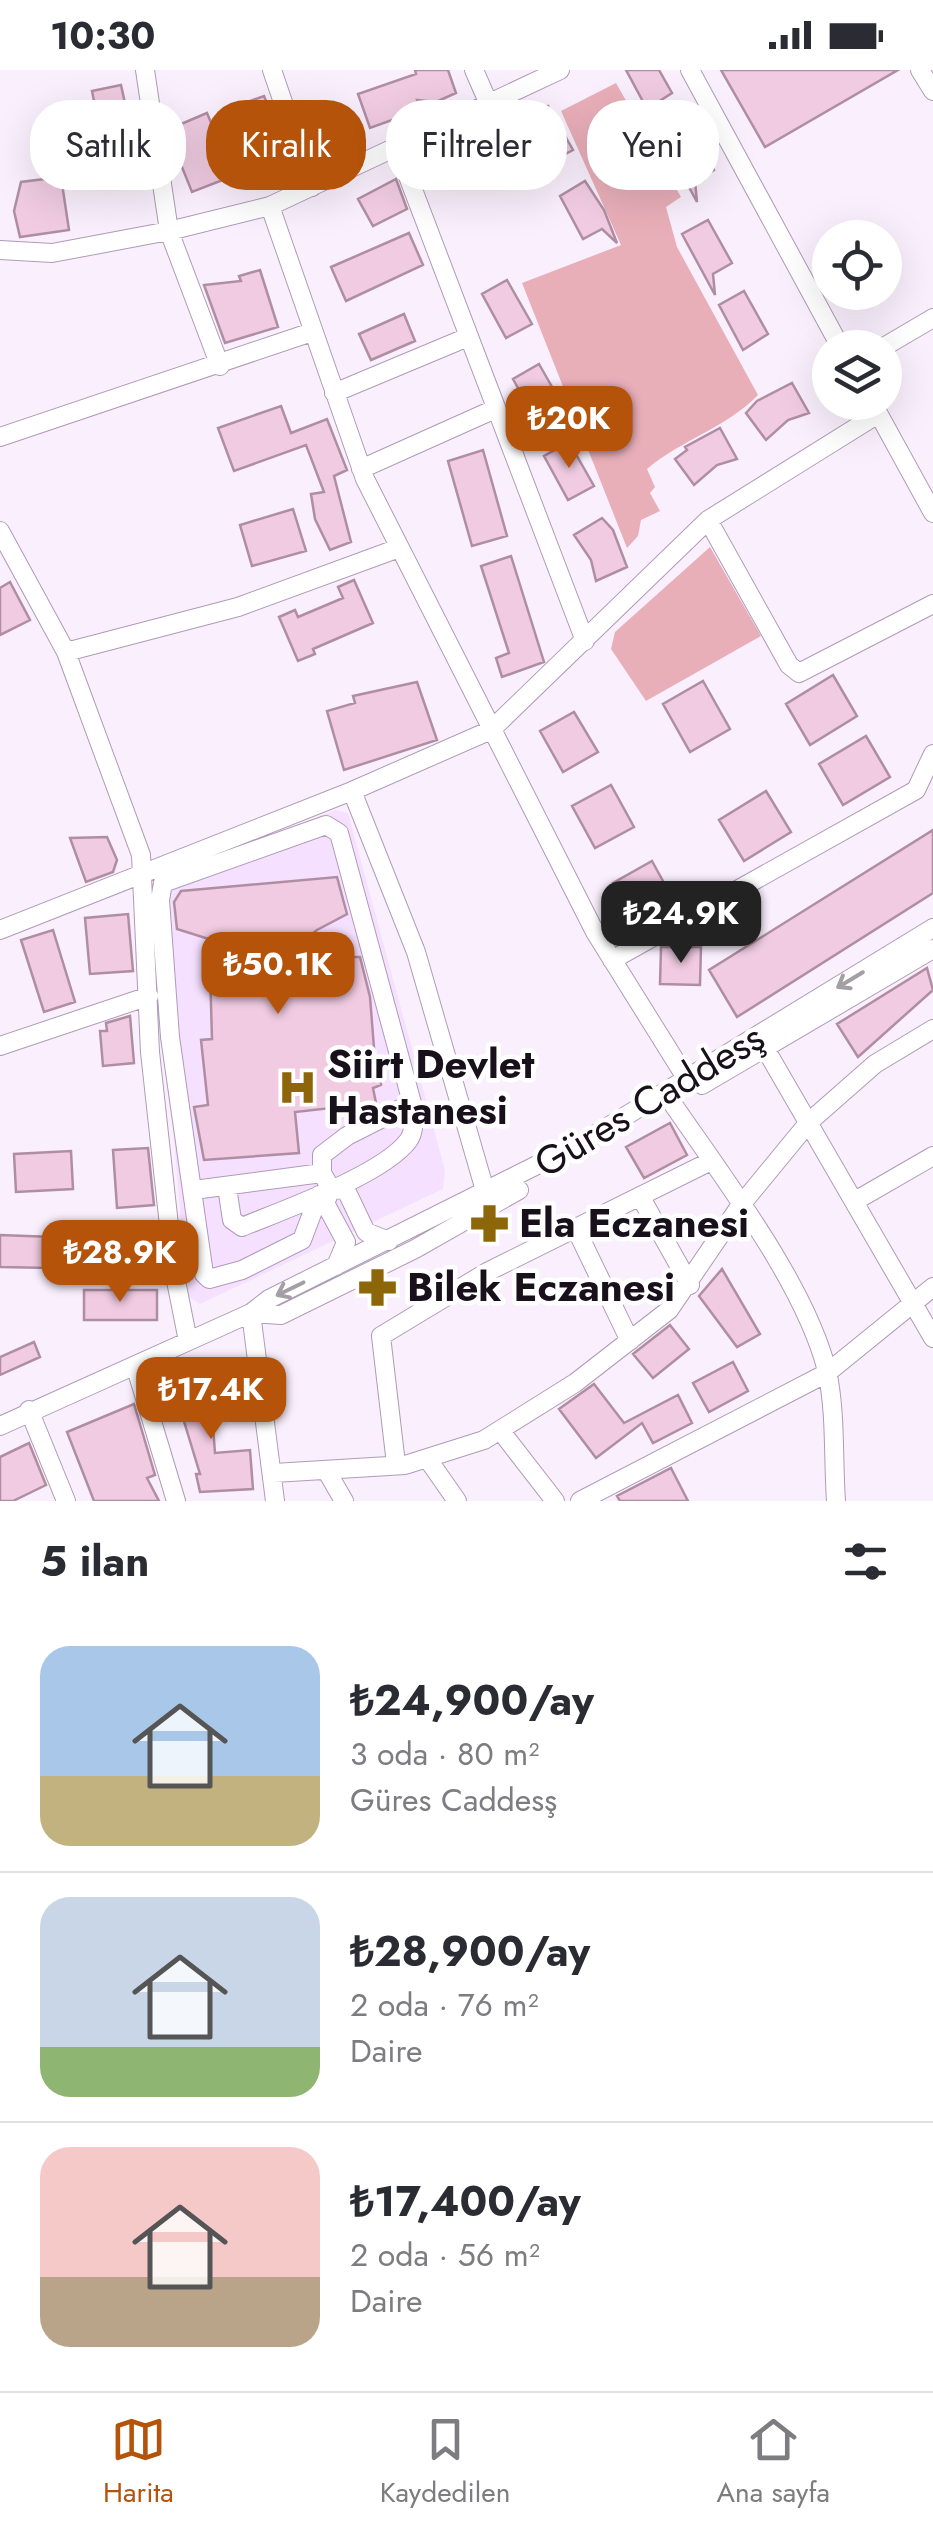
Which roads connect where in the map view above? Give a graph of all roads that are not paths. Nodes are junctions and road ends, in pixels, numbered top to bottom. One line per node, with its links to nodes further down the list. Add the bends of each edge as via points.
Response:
1 (145, 70): 14 (street)
2 (272, 70): 8 (street)
3 (474, 70): 9 (street)
4 (560, 70): 10 (street)
5 (690, 70): 17 (street)
6 (920, 70): 7 (street)
7 (933, 92)
8 (282, 100)
9 (487, 100)
10 (492, 100)
11 (307, 190): 13 (street)
12 (413, 190): 20 (street)
13 (270, 206): 14 (street); 18 (street)
14 (169, 231): 15 (street, via 52,253); 21 (street)
15 (0, 250)
16 (933, 318): 19 (street)
17 (831, 330)
18 (312, 332): 21 (street); 22 (street)
19 (902, 336)
20 (468, 337): 22 (street); 23 (street)
21 (220, 366): 26 (street)
22 (334, 394): 27 (street)
23 (496, 409): 27 (street); 33 (street)
24 (857, 420): 29 (street)
25 (882, 420): 28 (street)
26 (0, 437)
27 (361, 469): 31 (street)
28 (933, 513)
29 (708, 520): 32 (street, via 799,672); 33 (street)
30 (0, 532): 34 (street)
31 (399, 548): 34 (street, via 238,607); 35 (street)
32 (933, 604)
33 (584, 641): 35 (street)
34 (66, 652): 38 (street)
35 (491, 730): 37 (street); 42 (street)
36 (933, 754): 42 (street, via 916,790)
37 (352, 790): 38 (street); 56 (street, via 416,952)
38 (143, 872): 40 (street); 43 (street)
39 (933, 928): 47 (street, Güres Caddesş, one-way to 47)
40 (0, 930)
41 (933, 949): 46 (street)
42 (612, 960): 47 (street)
43 (148, 996): 45 (street); 68 (street, via 174,1271)
44 (933, 1028): 50 (street, via 875,1064)
45 (0, 1046)
46 (766, 1050): 48 (street); 50 (street)
47 (688, 1082): 48 (street, Güres Caddesş)
48 (669, 1099): 52 (street); 56 (street, Güres Caddesş); 66 (street, via 416,1249 281,1315)
49 (412, 1103): 54 (street, via 408,1142); 54 (street, via 322,1155); 55 (street, via 339,832 326,825 209,864 163,883 160,900 170,1037)
50 (808, 1122): 58 (street); 59 (street)
51 (933, 1156): 58 (street)
52 (710, 1160): 57 (street); 59 (street)
53 (226, 1186): 54 (street); 54 (street, via 236,1226); 55 (street)
54 (324, 1186): 55 (street, via 302,1240 209,1279 200,1259); 61 (street, via 346,1190 366,1232); 62 (street, via 325,1203 346,1242)
55 (194, 1190)
56 (486, 1194): 61 (street, Güres Caddesş)
57 (640, 1196): 60 (street); 63 (street)
58 (855, 1201): 65 (street)
59 (740, 1206): 63 (street); 71 (street, via 809,1320)
60 (576, 1229): 69 (street); 76 (street, via 487,1272 381,1336)
61 (389, 1241): 62 (street, Güres Caddesş)
62 (336, 1266): 66 (street, Güres Caddesş, one-way to 66)
63 (690, 1285): 69 (street)
64 (933, 1287): 65 (street)
65 (912, 1301): 67 (street); 71 (street)
66 (251, 1313): 68 (street); 78 (street)
67 (933, 1338)
68 (188, 1341): 70 (street)
69 (630, 1341): 74 (street)
70 (135, 1365): 72 (street); 80 (street)
71 (827, 1373): 85 (street); 86 (street)
72 (29, 1410): 73 (street); 79 (street)
73 (0, 1426)
74 (500, 1430): 75 (street); 84 (street)
75 (427, 1458): 76 (street); 83 (street)
76 (396, 1464): 77 (street)
77 (326, 1470): 78 (street); 82 (street)
78 (274, 1473): 81 (street)
79 (66, 1501)
80 (176, 1501)
81 (274, 1501)
82 (344, 1501)
83 (457, 1501)
84 (555, 1501)
85 (580, 1501)
86 (836, 1501)

